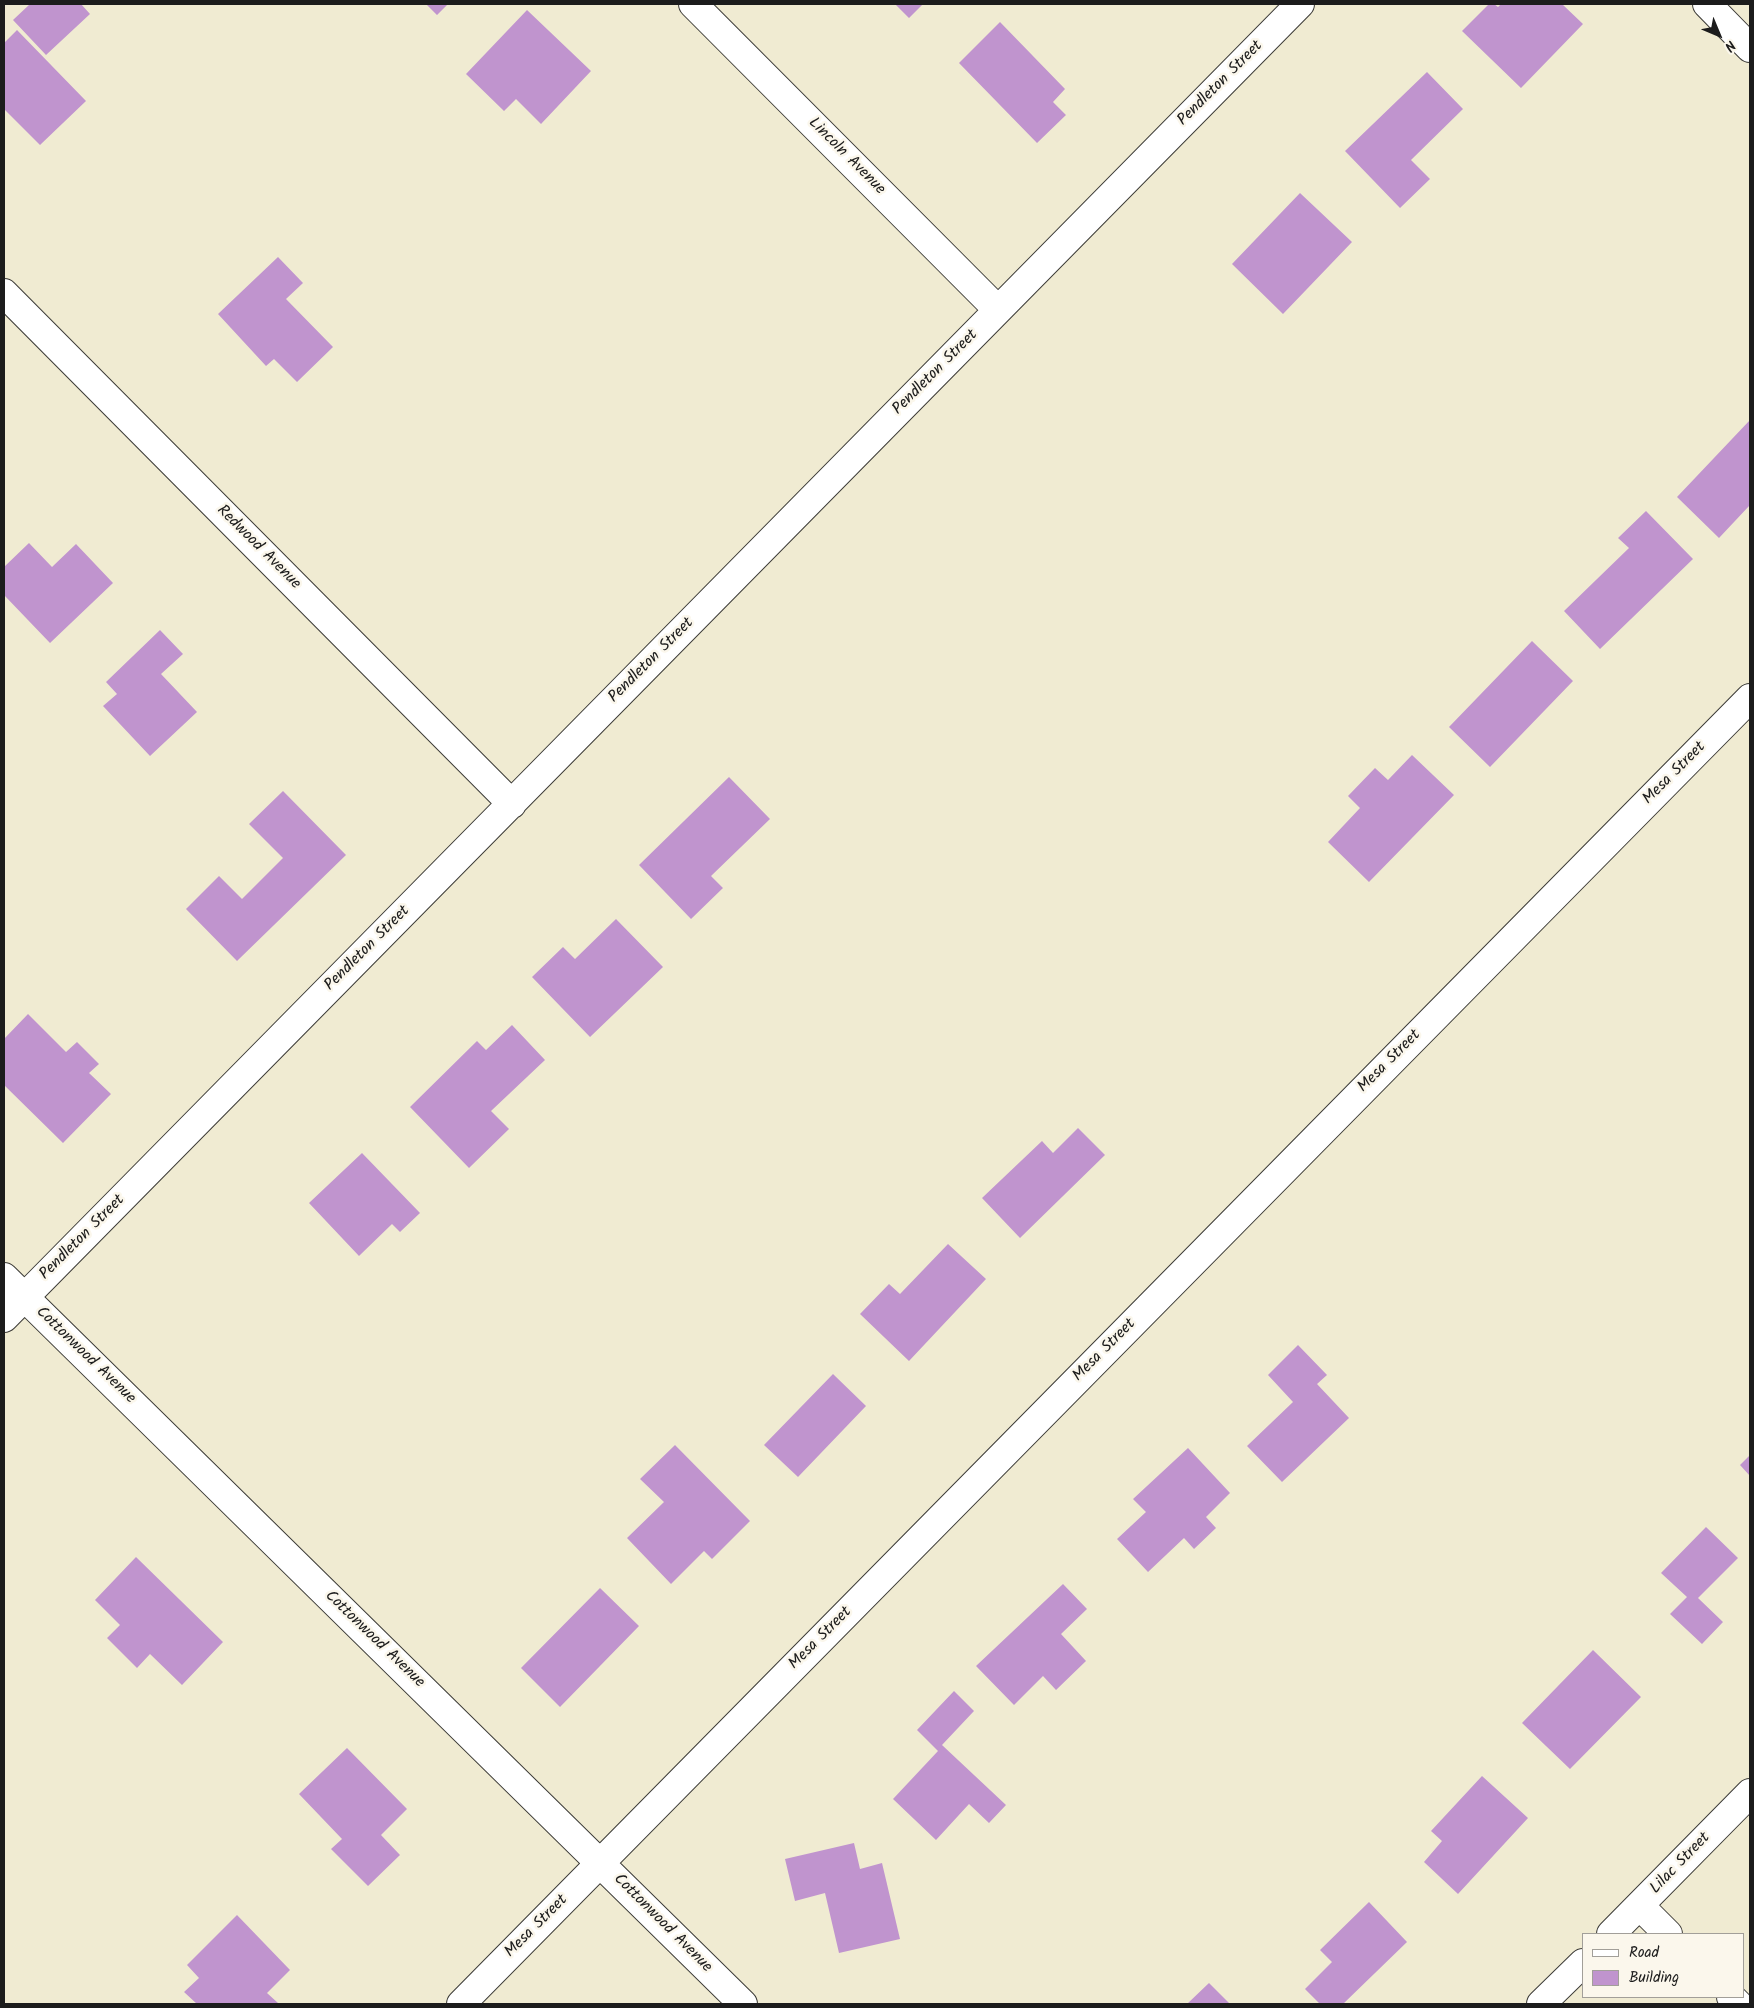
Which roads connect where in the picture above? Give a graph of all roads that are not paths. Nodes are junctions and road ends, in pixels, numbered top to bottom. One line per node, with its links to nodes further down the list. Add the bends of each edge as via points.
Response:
1 (693, 4): 6 (street, Lincoln Avenue)
2 (1300, 4): 6 (street, Pendleton Street)
3 (1707, 4): 4 (street)
4 (1750, 48)
5 (4, 293): 8 (street, Redwood Avenue)
6 (998, 310): 8 (street, Pendleton Street)
7 (1750, 698): 13 (street, Mesa Street)
8 (512, 804): 10 (street, Pendleton Street)
9 (4, 1277): 10 (street, Cottonwood Avenue)
10 (25, 1297): 11 (street, Pendleton Street); 13 (street, Cottonwood Avenue)
11 (4, 1318)
12 (1750, 1793): 14 (street, Lilac Street)
13 (600, 1862): 18 (street, Mesa Street); 19 (street, Cottonwood Avenue)
14 (1640, 1906): 15 (street, Lilac Street); 16 (street)
15 (1612, 1933)
16 (1667, 1933)
17 (1582, 1964): 20 (street)
18 (461, 2004)
19 (743, 2004)
20 (1541, 2004)

